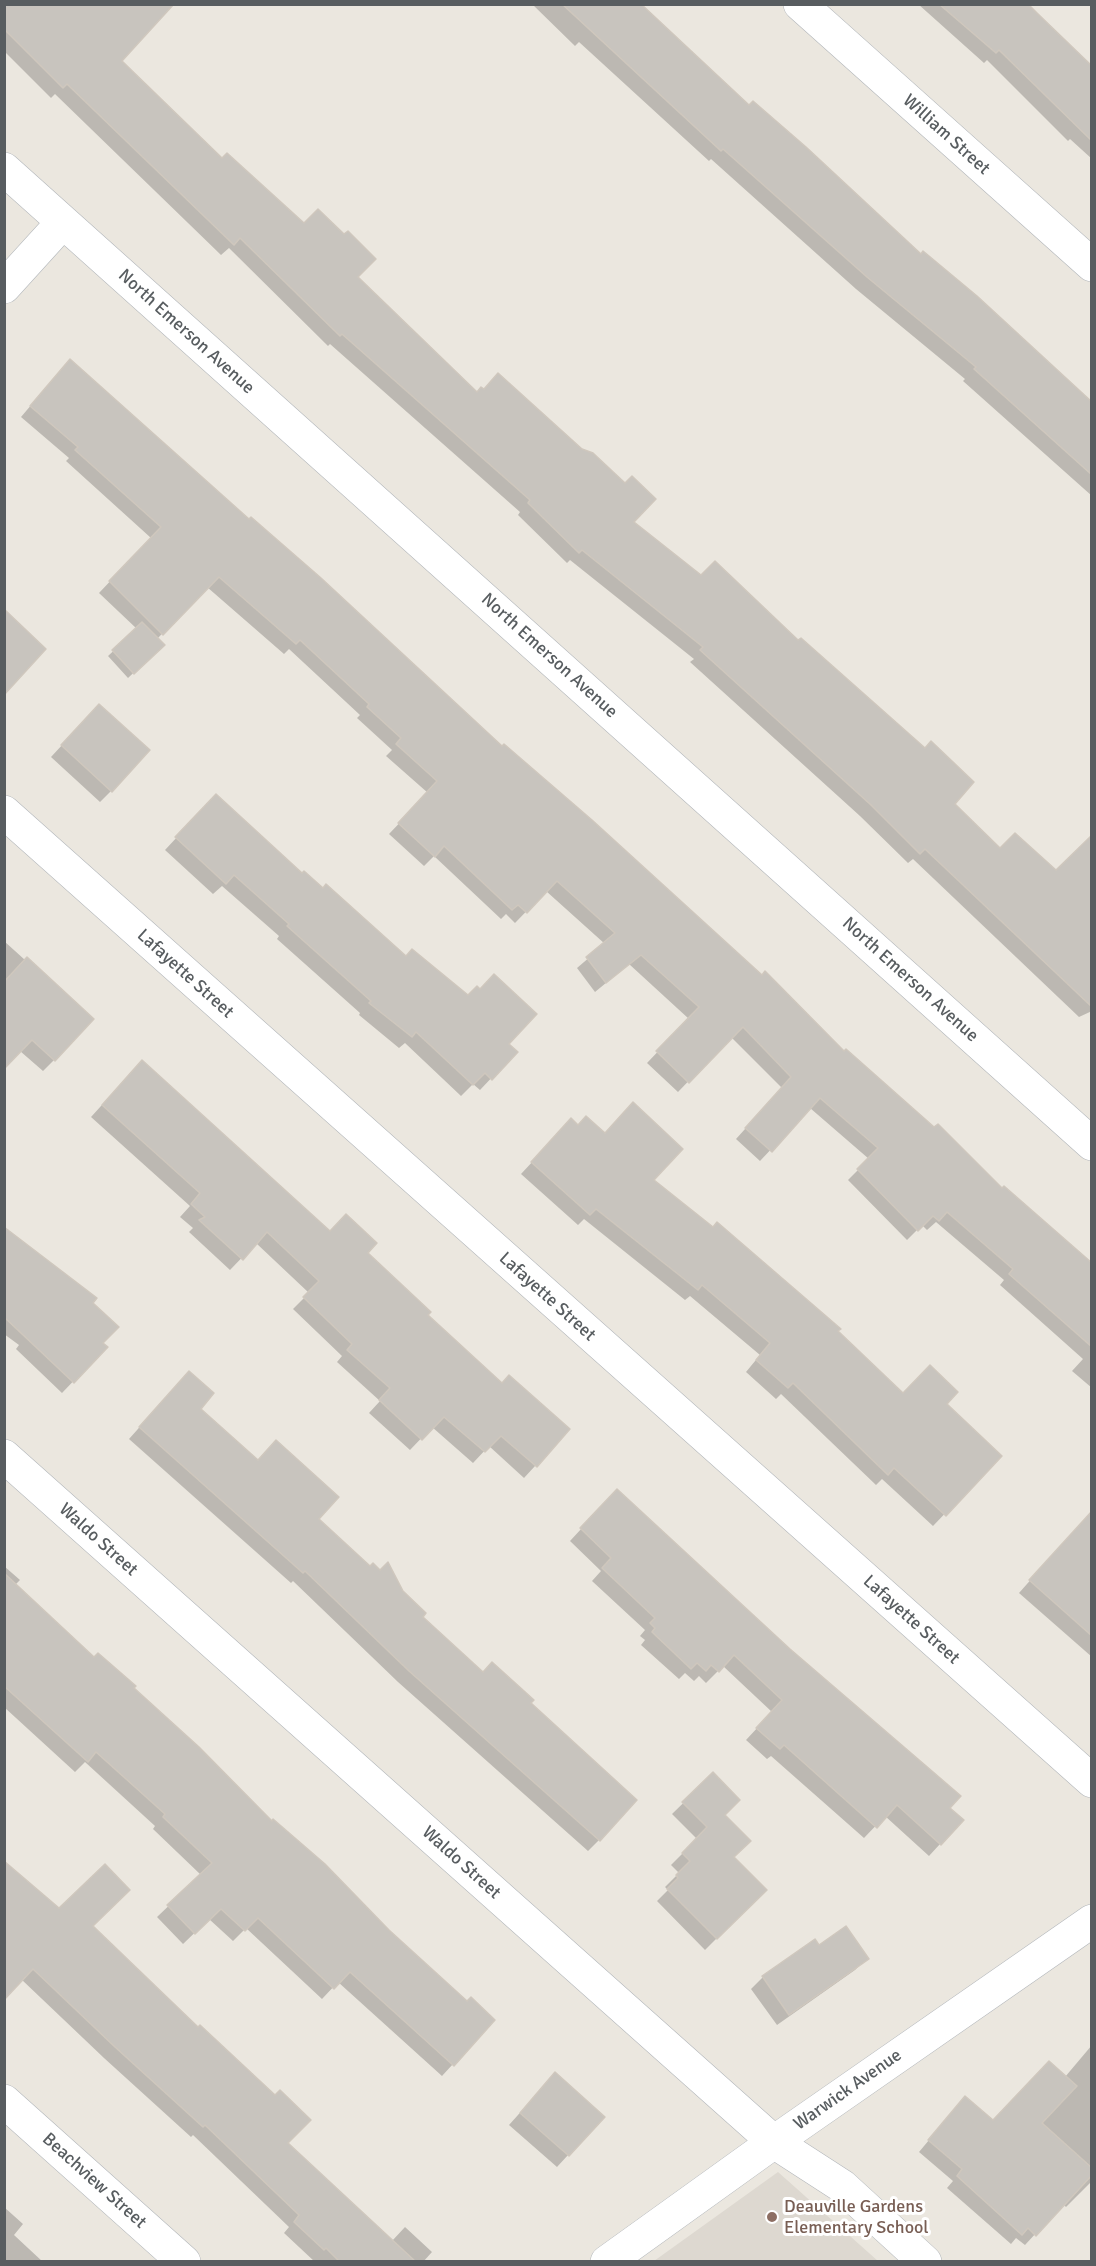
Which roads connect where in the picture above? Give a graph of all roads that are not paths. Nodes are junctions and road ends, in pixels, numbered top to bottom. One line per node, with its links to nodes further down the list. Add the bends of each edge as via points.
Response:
1 (800, 4): 4 (street, William Street)
2 (4, 169): 3 (street, North Emerson Avenue)
3 (63, 222): 5 (street); 7 (street, North Emerson Avenue)
4 (1092, 265)
5 (4, 287)
6 (4, 812): 9 (street, Lafayette Street)
7 (1092, 1144)
8 (4, 1456): 12 (street, Waldo Street)
9 (1092, 1781)
10 (1092, 1921): 12 (street, Warwick Avenue)
11 (4, 2101): 13 (street, Beachview Street)
12 (774, 2142): 14 (street, Warwick Avenue); 15 (street, Waldo Street, via 842,2186)
13 (184, 2262)
14 (608, 2262)
15 (925, 2262)

